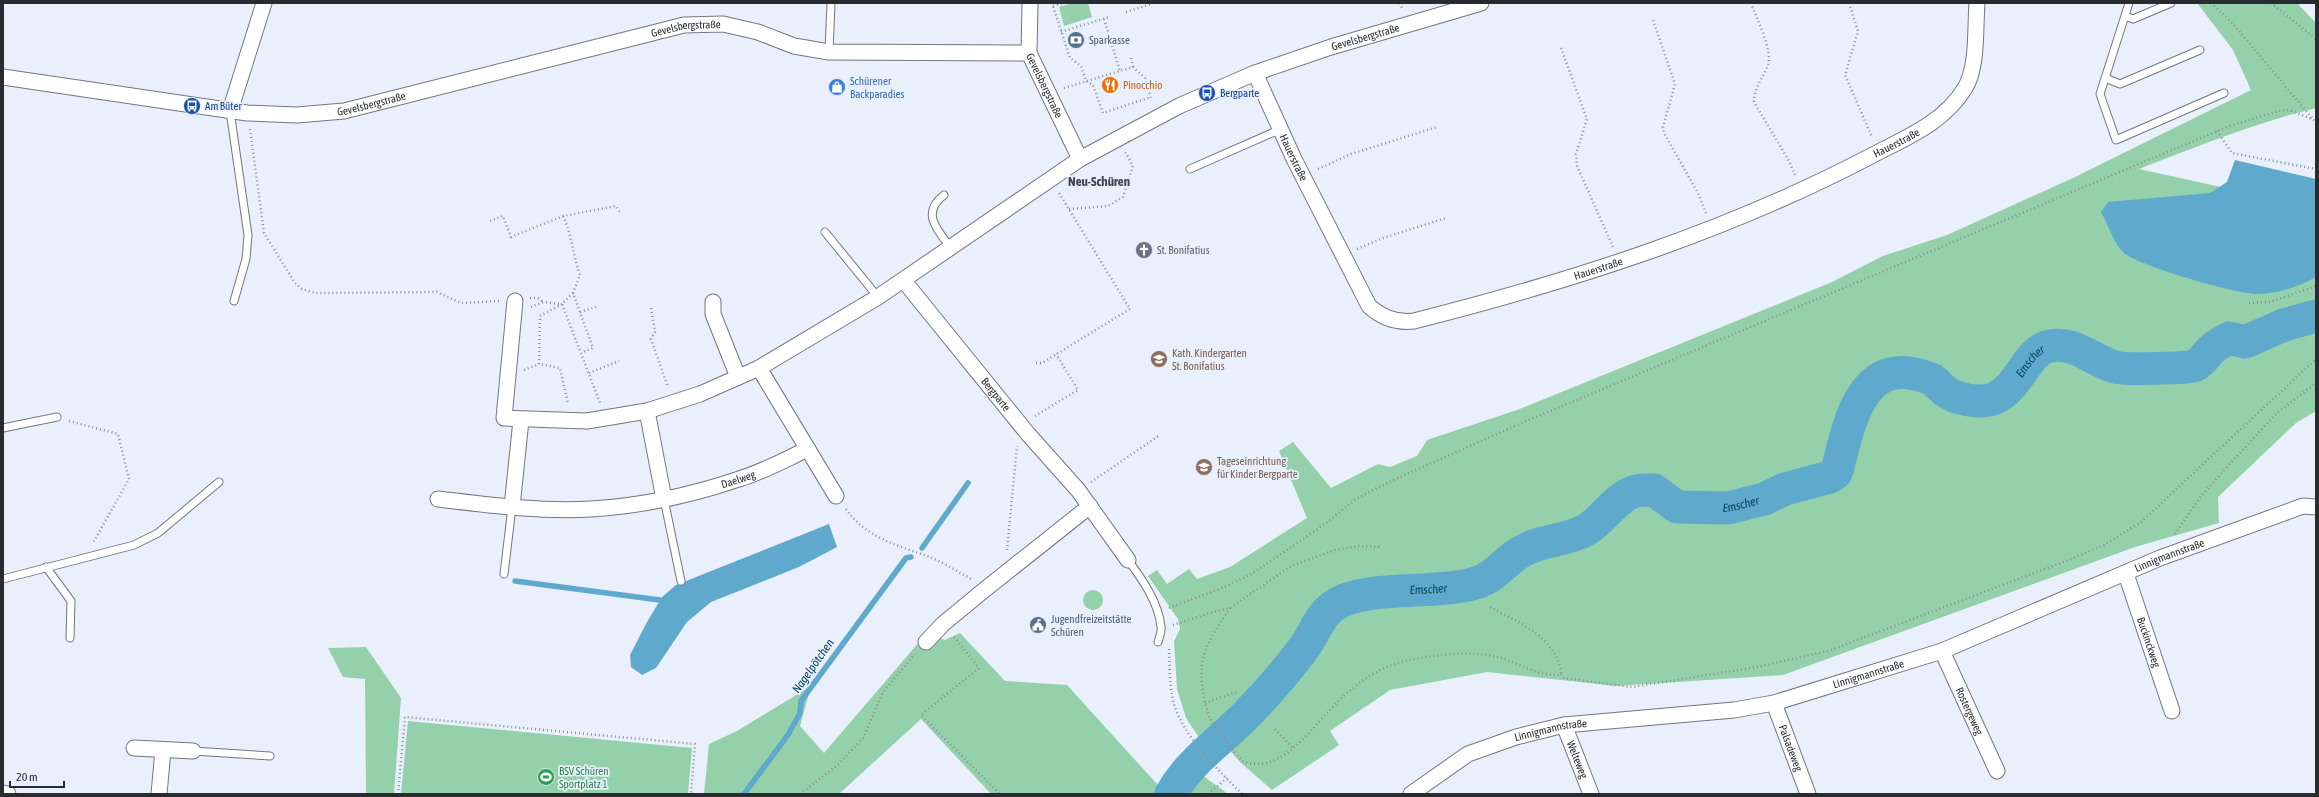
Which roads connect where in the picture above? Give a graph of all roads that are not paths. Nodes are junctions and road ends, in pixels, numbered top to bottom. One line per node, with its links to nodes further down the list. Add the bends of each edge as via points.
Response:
1 (264, 3): 16 (street)
2 (831, 3): 10 (lane)
3 (1030, 3): 11 (street)
4 (1481, 3): 12 (street, Gevelsbergstraße, via 1331,46)
5 (1977, 3): 17 (street, Hauerstraße, via 1972,76 1949,109 1928,126 1800,190 1674,244 1491,302 1414,322 1401,323 1380,316 1369,306)
6 (2129, 3): 8 (lane)
7 (2171, 3): 8 (lane, via 2133,19)
8 (2124, 16): 14 (lane)
9 (2200, 50): 14 (lane, via 2120,84)
10 (829, 52): 11 (street, Gevelsbergstraße); 16 (street, Gevelsbergstraße, via 794,46 758,32 723,24 684,25 344,111 297,115)
11 (1029, 53): 18 (street, Gevelsbergstraße)
12 (1255, 73): 17 (street, Hauerstraße); 18 (street, Gevelsbergstraße, via 1179,106)
13 (3, 77): 16 (street)
14 (2104, 78): 15 (lane, via 2100,94 2116,140)
15 (2224, 94)
16 (230, 111): 25 (lane, via 248,236 246,259)
17 (1281, 129): 19 (lane)
18 (1080, 160): 22 (street, Gevelsbergstraße)
19 (1190, 169)
20 (944, 195): 22 (lane, via 935,205 931,215 934,225)
21 (825, 232): 24 (lane)
22 (951, 248): 23 (street, Gevelsbergstraße)
23 (904, 281): 24 (street, Gevelsbergstraße); 39 (street, Bergparte)
24 (878, 297): 28 (street)
25 (234, 301)
26 (515, 301): 32 (street, via 504,418)
27 (713, 302): 29 (street, via 713,314)
28 (759, 368): 29 (street); 34 (street)
29 (738, 377): 30 (street, via 700,394)
30 (647, 411): 32 (street, via 572,422); 38 (street)
31 (57, 417): 33 (lane)
32 (521, 420): 40 (street)
33 (3, 428)
34 (808, 449): 36 (street); 38 (street, Daelweg, via 740,479)
35 (220, 482): 43 (lane, via 158,533 127,547)
36 (836, 496)
37 (438, 499): 40 (street, Daelweg)
38 (664, 499): 40 (street, Daelweg, via 591,509); 47 (lane)
39 (1090, 506): 42 (street, Bergparte); 49 (street, via 982,591)
40 (512, 507): 44 (lane)
41 (2316, 507): 45 (street, Linnigmannstraße, via 2303,506 2160,558)
42 (1128, 560): 50 (lane, via 1143,582 1158,613 1162,628)
43 (46, 567): 46 (lane); 48 (lane, via 71,601)
44 (504, 574)
45 (2126, 574): 51 (street, Linnigmannstraße); 53 (street, Buckinckweg)
46 (3, 580)
47 (681, 581)
48 (70, 638)
49 (926, 642)
50 (1158, 642)
51 (1942, 651): 52 (street, Linnigmannstraße); 59 (street, Rostergeweg)
52 (1774, 703): 54 (street, Linnigmannstraße, via 1734,710); 65 (street, Palsadeweg)
53 (2172, 711)
54 (1564, 725): 63 (street, Linnigmannstraße, via 1516,737 1468,754); 64 (street, Welteweg)
55 (134, 748): 56 (street)
56 (163, 750): 57 (street); 62 (street)
57 (193, 752): 58 (lane)
58 (270, 756)
59 (1997, 772)
60 (3, 794): 61 (street)
61 (8, 794)
62 (159, 794)
63 (1411, 794)
64 (1591, 794)
65 (1808, 794)

